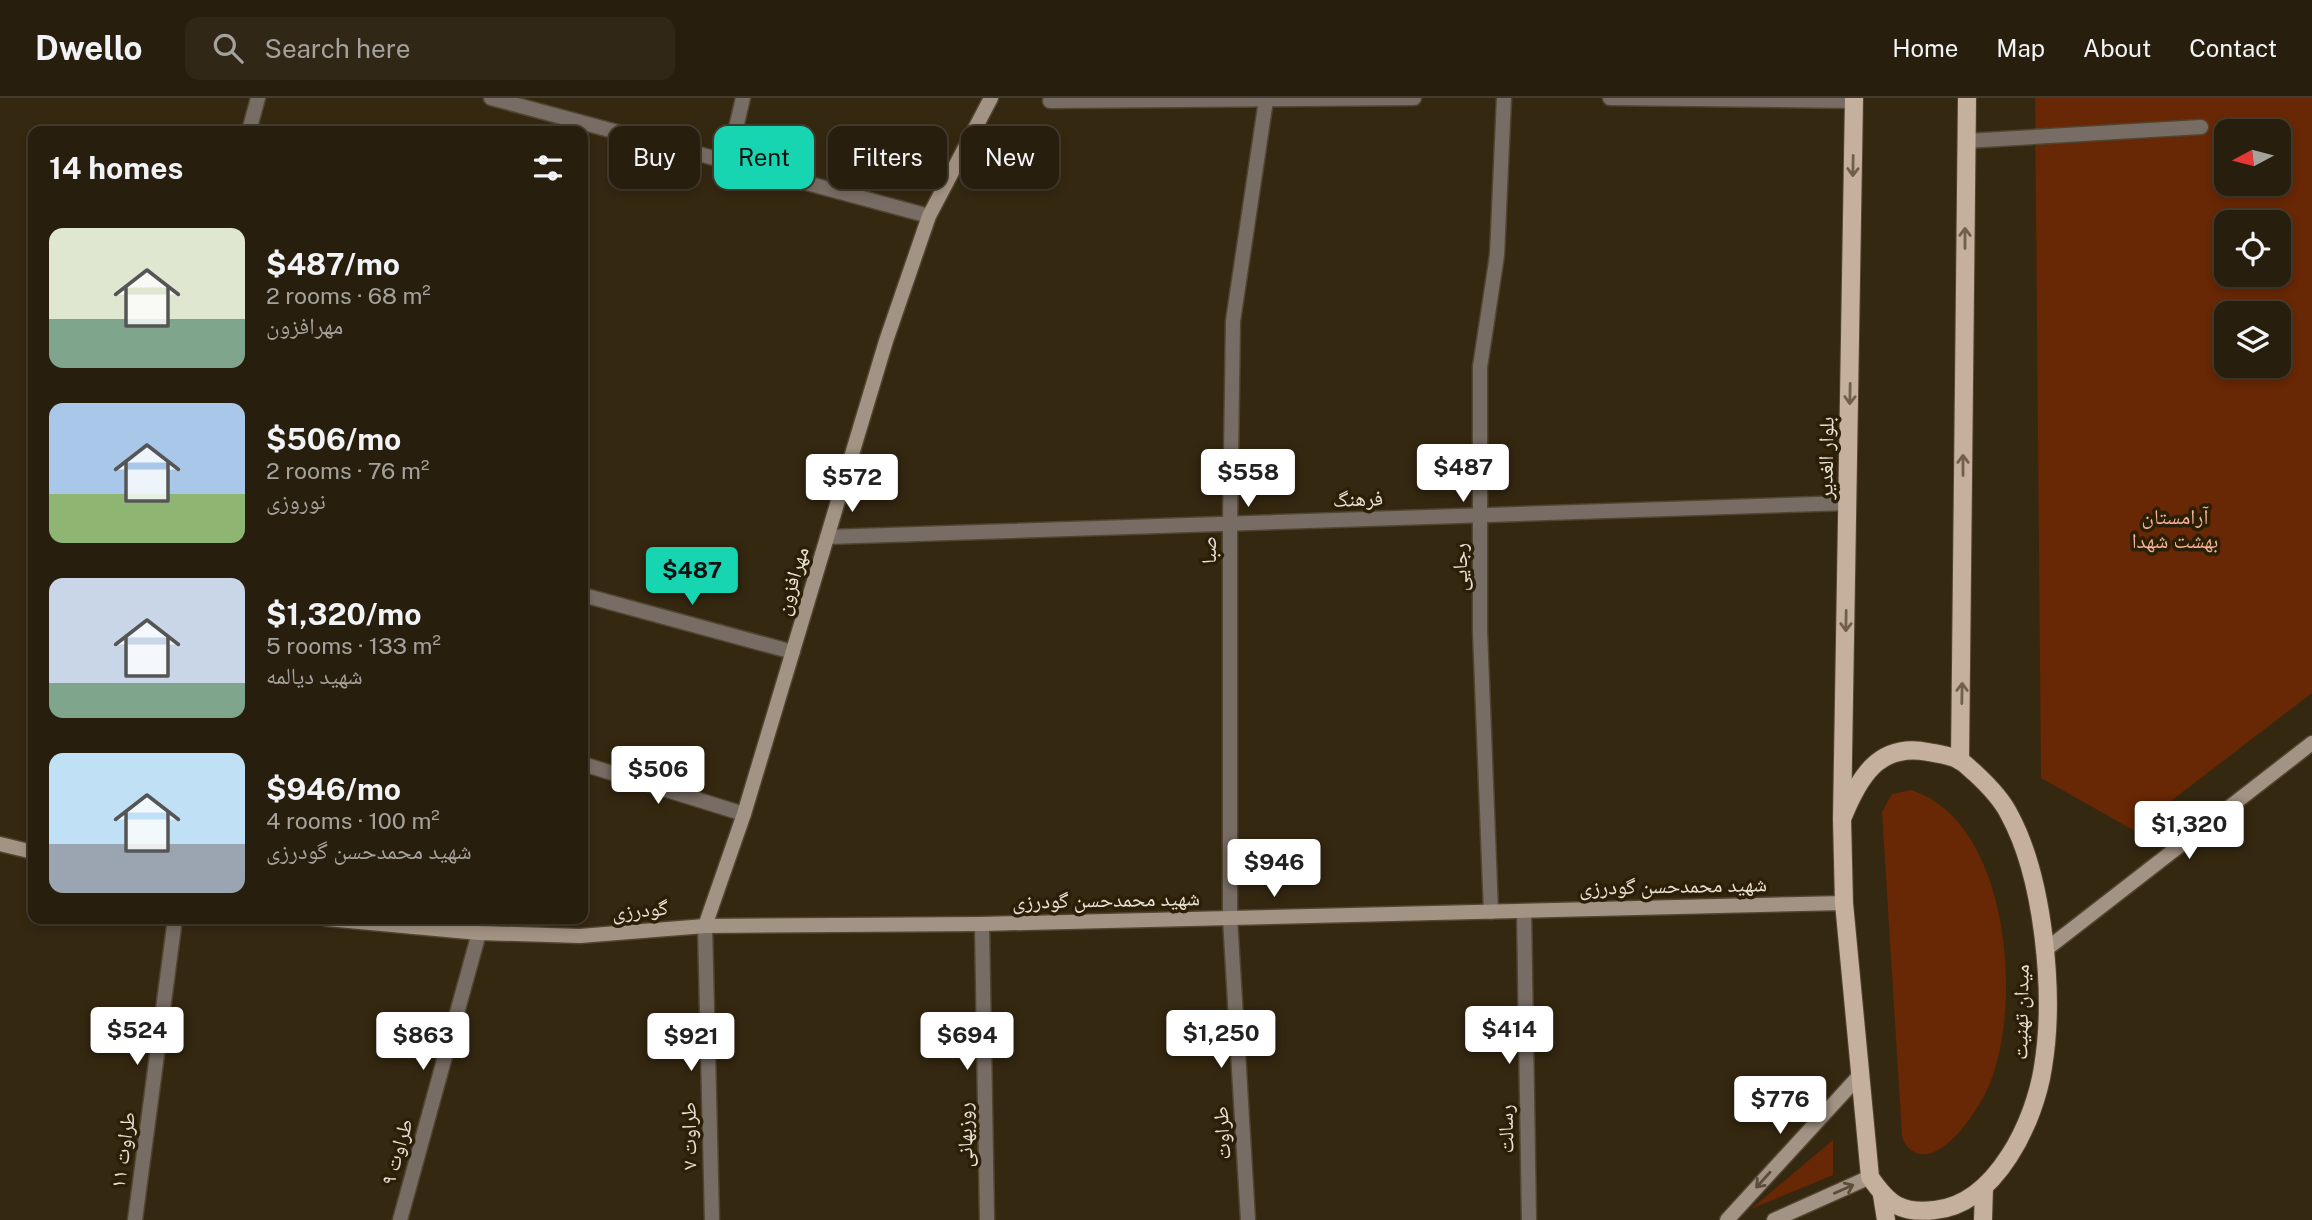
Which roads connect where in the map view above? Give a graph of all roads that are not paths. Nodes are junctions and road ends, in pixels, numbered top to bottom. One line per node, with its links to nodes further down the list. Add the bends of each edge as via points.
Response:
1 (258, 98): 12 (street)
2 (491, 98): 13 (street)
3 (743, 98): 14 (street)
4 (991, 98): 20 (street, مهرافزون)
5 (1414, 98): 10 (street)
6 (1504, 98): 22 (street, رجایی, via 1497,255 1480,367)
7 (1610, 98): 9 (street)
8 (1967, 98): 17 (main road)
9 (1854, 99): 21 (main road, بلوار الغدیر, one-way to 21)
10 (1266, 100): 11 (street); 23 (street, صبا, via 1233,321)
11 (1050, 101)
12 (250, 126)
13 (576, 126)
14 (736, 126)
15 (2202, 127): 17 (street)
16 (588, 129): 18 (street)
17 (1966, 141): 28 (main road, one-way to 17)
18 (714, 159)
19 (814, 185): 20 (street)
20 (929, 216): 24 (street, مهرافزون)
21 (1848, 503): 22 (street, فرهنگ); 31 (main road, بلوار الغدیر, one-way to 31)
22 (1481, 516): 23 (street, فرهنگ); 36 (street, رجایی, via 1480,631)
23 (1230, 524): 24 (street, فرهنگ); 37 (street, صبا)
24 (827, 537): 26 (street, مهرافزون)
25 (588, 596): 26 (street)
26 (793, 652): 30 (street, مهرافزون)
27 (2312, 743): 43 (street)
28 (1961, 761): 31 (main road, میدان تهنیت, via 1923,751 1899,751 1882,758 1864,775); 43 (main road, میدان تهنیت, via 1999,798 2018,833 2032,877)
29 (588, 766): 30 (street)
30 (744, 814): 41 (street, مهرافزون)
31 (1842, 819): 34 (main road, میدان تهنیت)
32 (0, 844): 33 (street)
33 (28, 851)
34 (1843, 903): 35 (street, شهید محمدحسن گودرزی); 44 (main road, میدان تهنیت)
35 (1524, 911): 36 (street, شهید محمدحسن گودرزی); 53 (street, رسالت)
36 (1491, 912): 37 (street, شهید محمدحسن گودرزی)
37 (1230, 918): 40 (street, شهید محمدحسن گودرزی); 52 (street, طراوت)
38 (174, 924): 48 (street, طراوت ۱۱)
39 (381, 924): 42 (street, گودرزی)
40 (982, 924): 41 (street, شهید محمدحسن گودرزی); 51 (street, روزبهانی)
41 (705, 926): 42 (street, گودرزی, via 580,936); 50 (street, طراوت ۷)
42 (479, 933): 49 (street, طراوت ۹)
43 (2044, 951): 46 (main road, میدان تهنیت, via 2043,1069 2013,1150)
44 (1859, 1076): 45 (main road, میدان تهنیت); 54 (street, one-way to 54)
45 (1870, 1177): 47 (main road, میدان تهنیت); 55 (street, one-way to 45)
46 (1984, 1187): 47 (main road, میدان تهنیت, via 1945,1209 1919,1212 1899,1207); 57 (main road)
47 (1882, 1195): 56 (main road)
48 (135, 1220)
49 (400, 1220)
50 (712, 1220)
51 (987, 1220)
52 (1248, 1220)
53 (1529, 1220)
54 (1727, 1220)
55 (1774, 1220)
56 (1885, 1220)
57 (1983, 1220)

